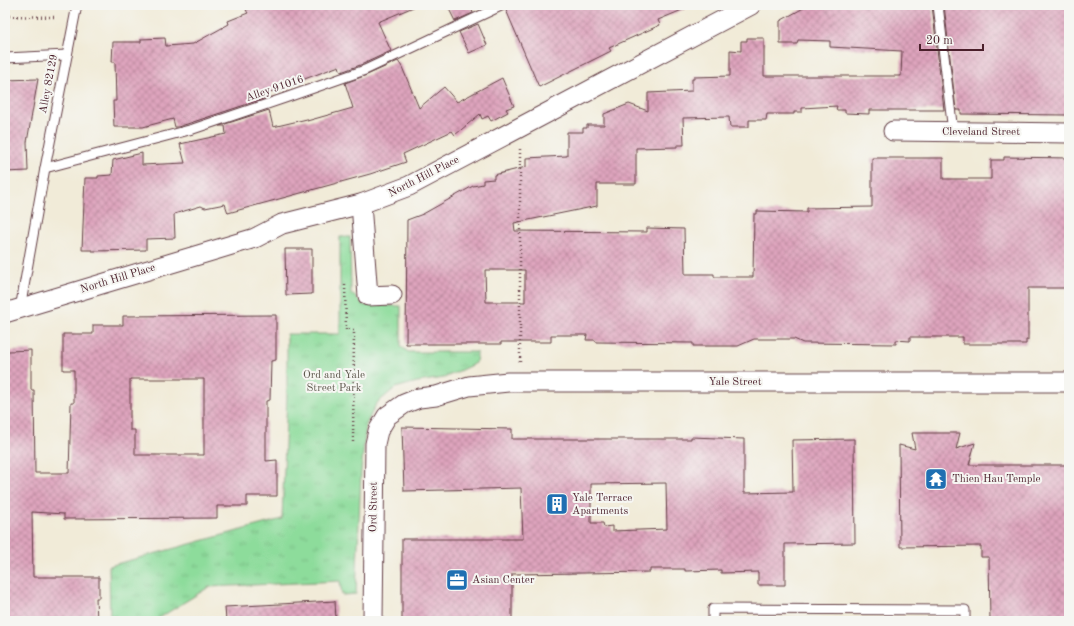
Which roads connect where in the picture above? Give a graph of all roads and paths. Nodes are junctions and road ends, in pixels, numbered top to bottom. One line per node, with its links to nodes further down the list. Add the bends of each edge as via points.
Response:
1 (77, 5): 7 (lane, Alley 82129)
2 (503, 5): 13 (lane, Alley 91016, via 365,70 193,129)
3 (751, 5): 9 (street, North Hill Place)
4 (938, 5): 11 (lane)
5 (5, 16): 6 (path)
6 (55, 18)
7 (67, 55): 8 (lane); 13 (lane, Alley 82129)
8 (5, 58)
9 (520, 126): 14 (street, North Hill Place, via 409,186); 19 (path)
10 (893, 132): 11 (street, Cleveland Street)
11 (953, 132): 12 (street, Cleveland Street)
12 (1069, 133)
13 (45, 168): 16 (lane, Alley 82129)
14 (361, 204): 15 (street, via 368,296); 16 (street, North Hill Place, via 282,224 255,238)
15 (392, 295)
16 (12, 311)
17 (346, 311): 18 (path, via 346,330)
18 (354, 330)
19 (520, 382): 20 (street, Yale Street); 21 (street, Yale Street, via 469,386)
20 (1069, 382)
21 (404, 404): 22 (street, Ord Street, via 387,416 378,431 375,444)
22 (373, 621)
23 (712, 621): 24 (lane, via 713,609 721,609 965,610)
24 (965, 621)

